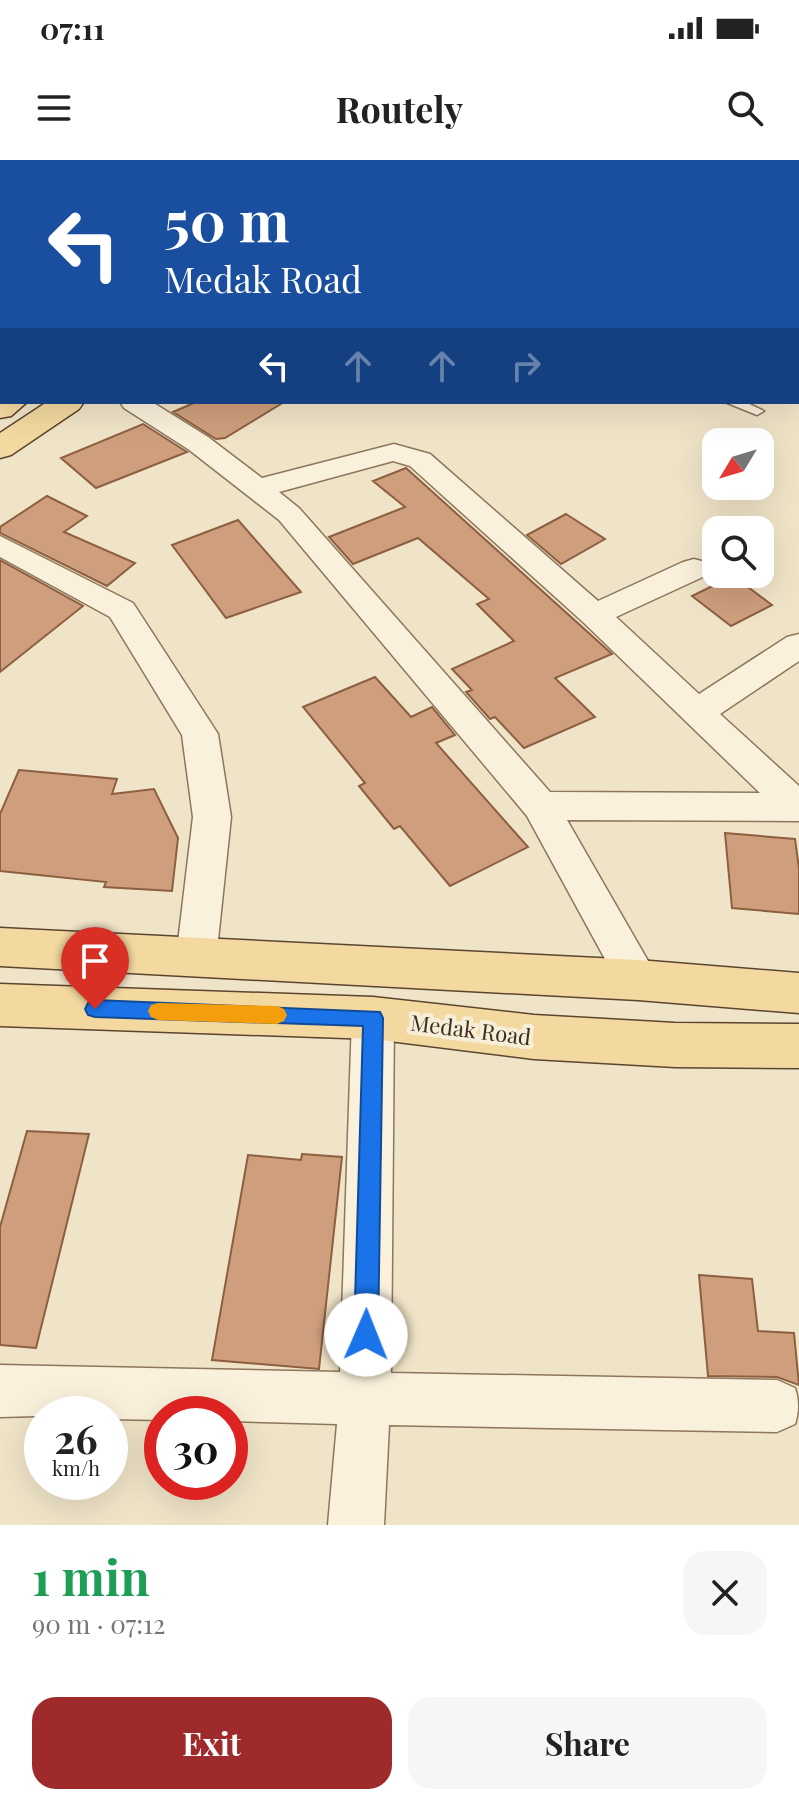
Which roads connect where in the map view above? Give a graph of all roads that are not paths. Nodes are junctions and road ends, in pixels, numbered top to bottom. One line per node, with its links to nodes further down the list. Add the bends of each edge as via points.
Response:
1 (65, 404): 5 (main road)
2 (136, 404): 6 (street)
3 (738, 404): 4 (lane)
4 (757, 411)
5 (0, 448)
6 (259, 488): 9 (street, via 378,455 405,453 420,460); 12 (street, via 289,514)
7 (0, 545): 15 (street, via 122,610 200,734 212,817)
8 (694, 569): 9 (street)
9 (594, 615): 11 (street)
10 (797, 648): 11 (street)
11 (696, 713): 13 (street)
12 (540, 806): 13 (street); 16 (street)
13 (799, 807)
14 (0, 947): 15 (main road)
15 (196, 959): 16 (main road)
16 (638, 980): 17 (main road)
17 (742, 989): 18 (main road); 21 (main road)
18 (799, 993)
19 (0, 1005): 20 (main road, Medak Road)
20 (373, 1018): 21 (main road, Medak Road, via 534,1037); 24 (street)
21 (745, 1045): 22 (main road, Medak Road)
22 (799, 1046)
23 (0, 1391): 24 (street)
24 (365, 1398): 25 (street); 26 (street)
25 (777, 1406)
26 (356, 1525)

